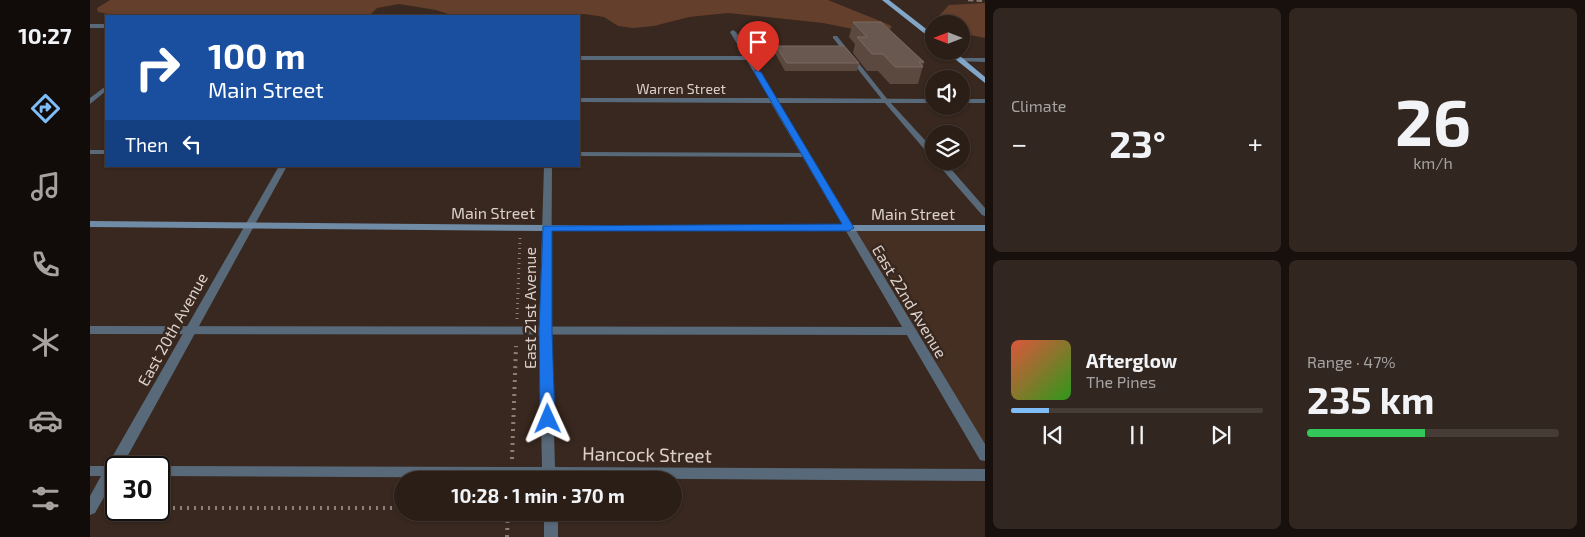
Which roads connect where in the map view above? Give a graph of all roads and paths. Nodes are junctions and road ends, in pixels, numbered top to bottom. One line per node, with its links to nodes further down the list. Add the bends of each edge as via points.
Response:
1 (885, 0): 5 (main road)
2 (90, 26): 3 (street)
3 (105, 26)
4 (733, 32): 8 (street, East 22nd Avenue)
5 (925, 32)
6 (835, 37): 18 (street)
7 (580, 58): 8 (street)
8 (750, 58): 17 (street, East 22nd Avenue)
9 (960, 60): 12 (main road)
10 (970, 60): 11 (street)
11 (985, 60)
12 (985, 82)
13 (105, 89): 15 (street)
14 (105, 99): 15 (street)
15 (91, 100)
16 (580, 100): 17 (street, Warren Street)
17 (774, 101): 18 (street, Warren Street); 26 (street, East 22nd Avenue)
18 (886, 101): 19 (street, Warren Street); 22 (street)
19 (925, 101)
20 (970, 101): 21 (street)
21 (985, 101)
22 (925, 145)
23 (90, 152): 24 (street)
24 (105, 152)
25 (580, 154): 26 (street)
26 (806, 155): 35 (street, East 22nd Avenue)
27 (283, 167): 32 (street, East 20th Avenue)
28 (548, 167): 34 (street, East 21st Avenue)
29 (947, 170): 30 (street)
30 (985, 213)
31 (90, 224): 32 (street, Main Street)
32 (250, 226): 33 (street, Main Street); 38 (street, East 20th Avenue)
33 (521, 228): 34 (street, Main Street); 39 (path)
34 (547, 228): 35 (street, Main Street); 40 (street, East 21st Avenue)
35 (849, 228): 36 (street, Main Street); 41 (street, East 22nd Avenue)
36 (985, 228)
37 (90, 330): 38 (street)
38 (190, 330): 39 (street); 42 (street, East 20th Avenue)
39 (516, 331): 40 (street); 48 (path)
40 (545, 331): 41 (street); 49 (street, East 21st Avenue)
41 (910, 331): 43 (street, East 22nd Avenue)
42 (122, 456)
43 (985, 456)
44 (90, 471): 45 (street)
45 (105, 471)
46 (170, 471): 47 (street, Hancock Street)
47 (394, 471)
48 (511, 471)
49 (549, 471)
50 (985, 475): 51 (street, Hancock Street)
51 (682, 476)
52 (105, 485): 55 (street, East 20th Avenue)
53 (170, 508): 54 (path)
54 (394, 508)
55 (90, 509)
56 (508, 521): 58 (path)
57 (550, 521): 59 (street)
58 (507, 537)
59 (551, 537)

